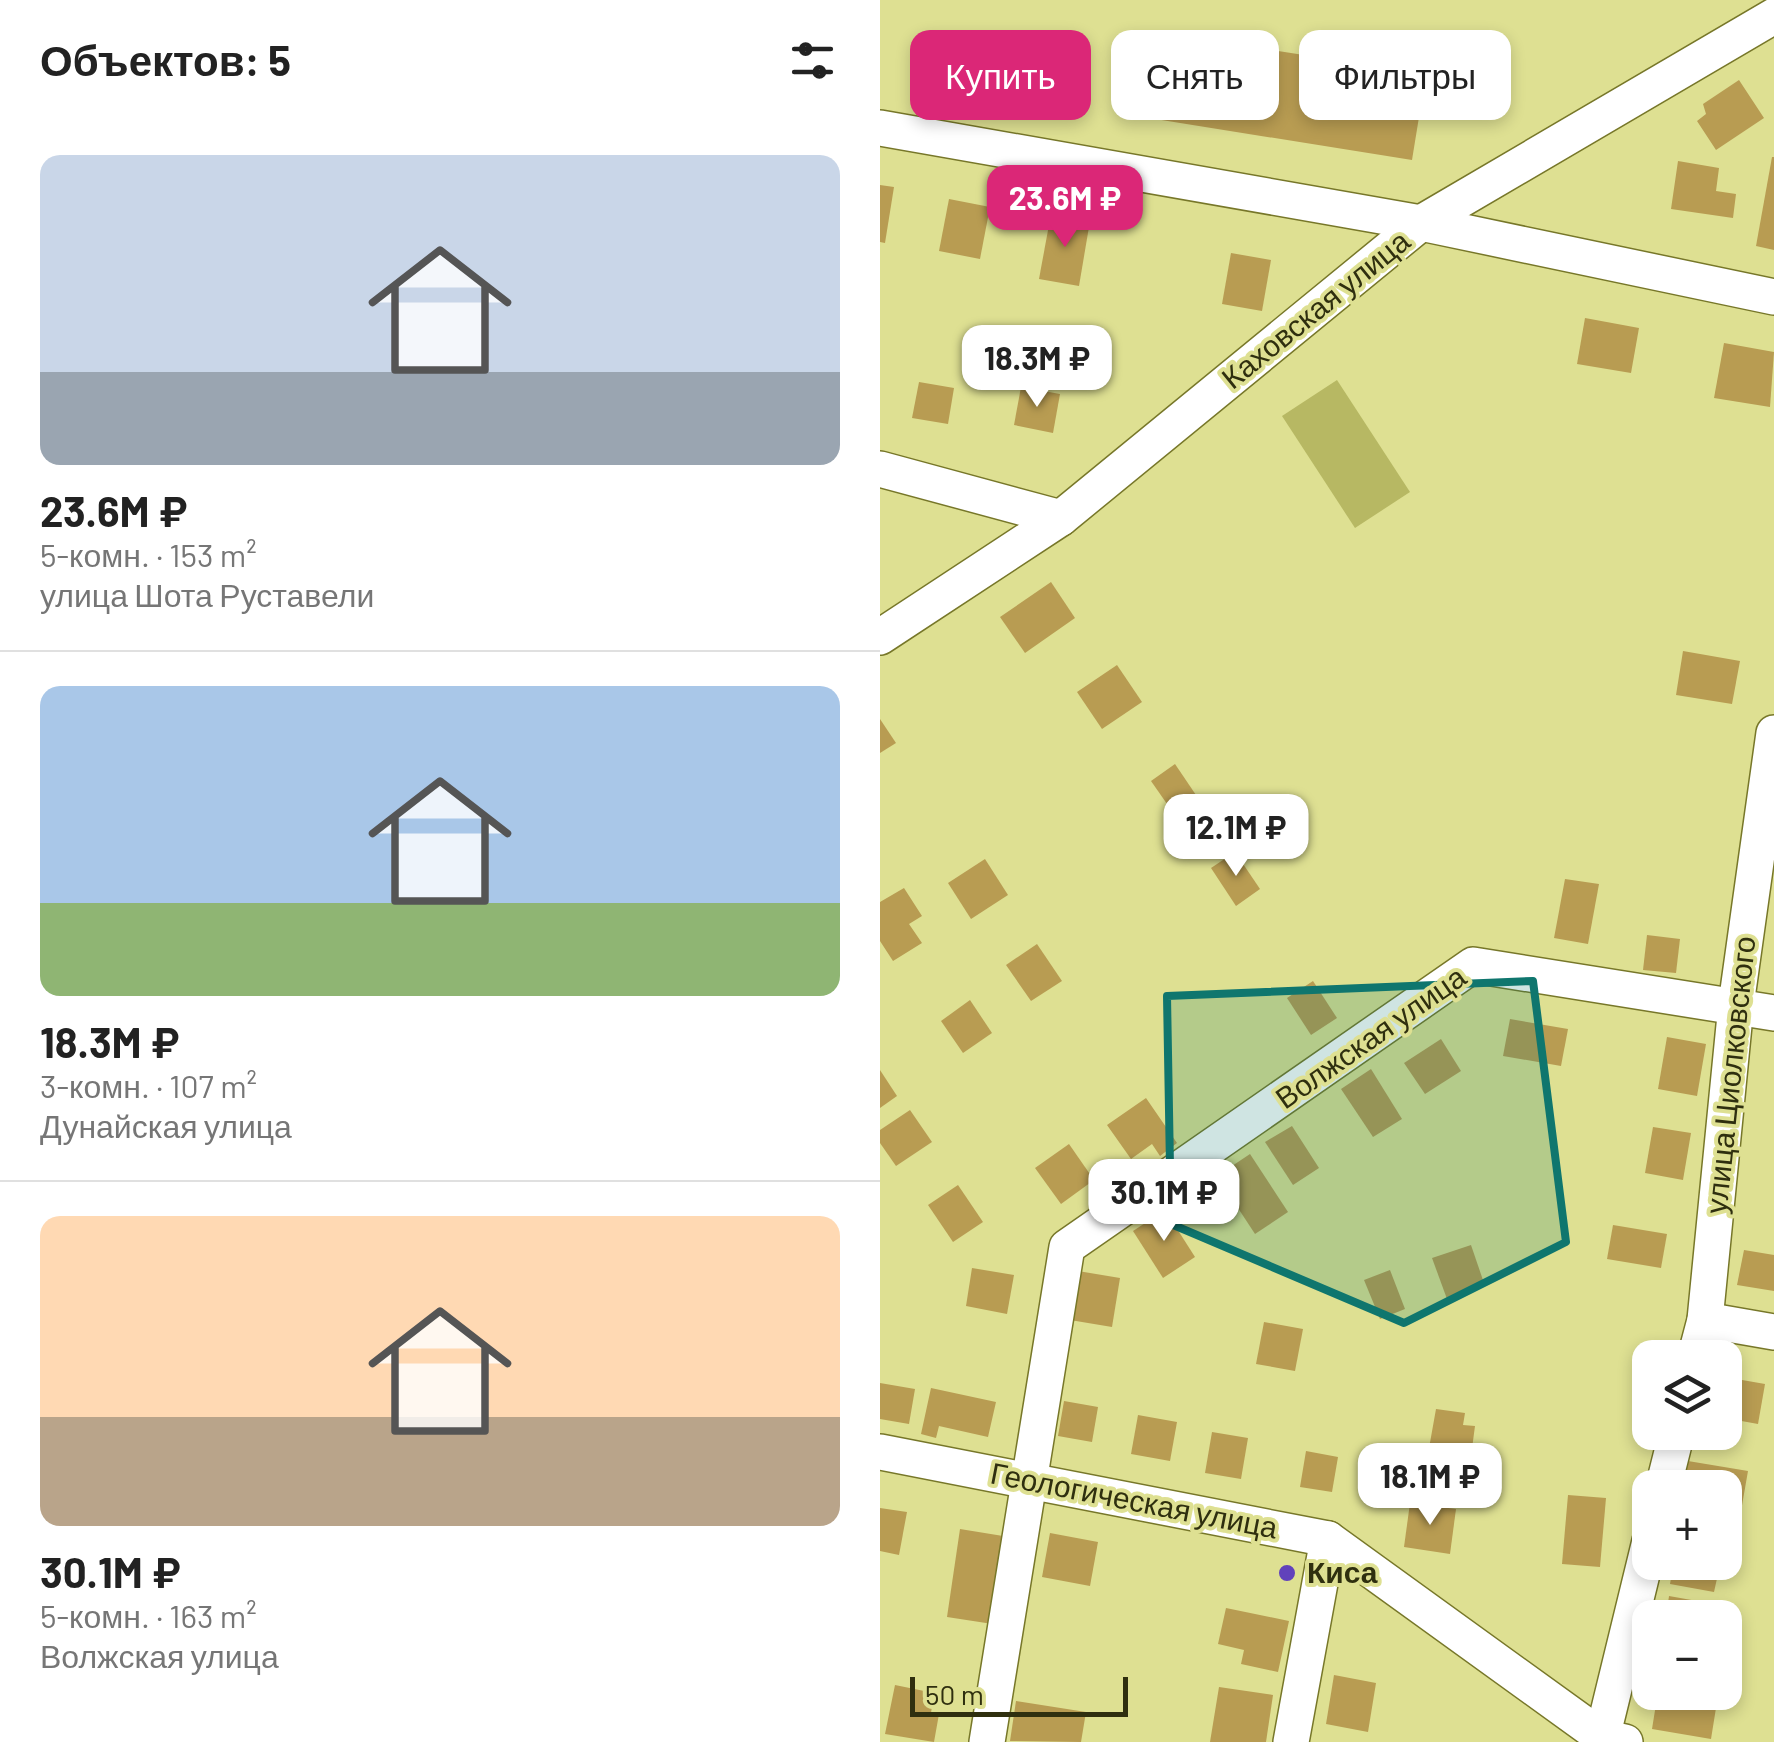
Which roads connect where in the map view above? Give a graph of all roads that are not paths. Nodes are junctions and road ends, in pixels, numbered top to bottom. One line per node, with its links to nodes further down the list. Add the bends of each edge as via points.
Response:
1 (1774, 16): 3 (street, Каховская улица)
2 (880, 128): 3 (street)
3 (1421, 224): 4 (street); 6 (street, Каховская улица)
4 (1774, 297)
5 (880, 468): 6 (street)
6 (1062, 518): 7 (street, Каховская улица)
7 (880, 637)
8 (1774, 733): 9 (street, улица Циолковского)
9 (1736, 1006): 10 (street, Волжская улица); 11 (street, улица Циолковского); 15 (street, Волжская улица, via 1473,965 1068,1247)
10 (1774, 1013)
11 (1704, 1320): 12 (street); 13 (street, улица Циолковского)
12 (1774, 1332)
13 (1699, 1340)
14 (880, 1452): 15 (street, Геологическая улица)
15 (1029, 1481): 16 (street, Геологическая улица); 19 (street, Волжская улица)
16 (1328, 1539): 18 (street, Геологическая улица); 20 (street)
17 (1642, 1580): 18 (street)
18 (1609, 1740)
19 (987, 1742)
20 (1292, 1742)

